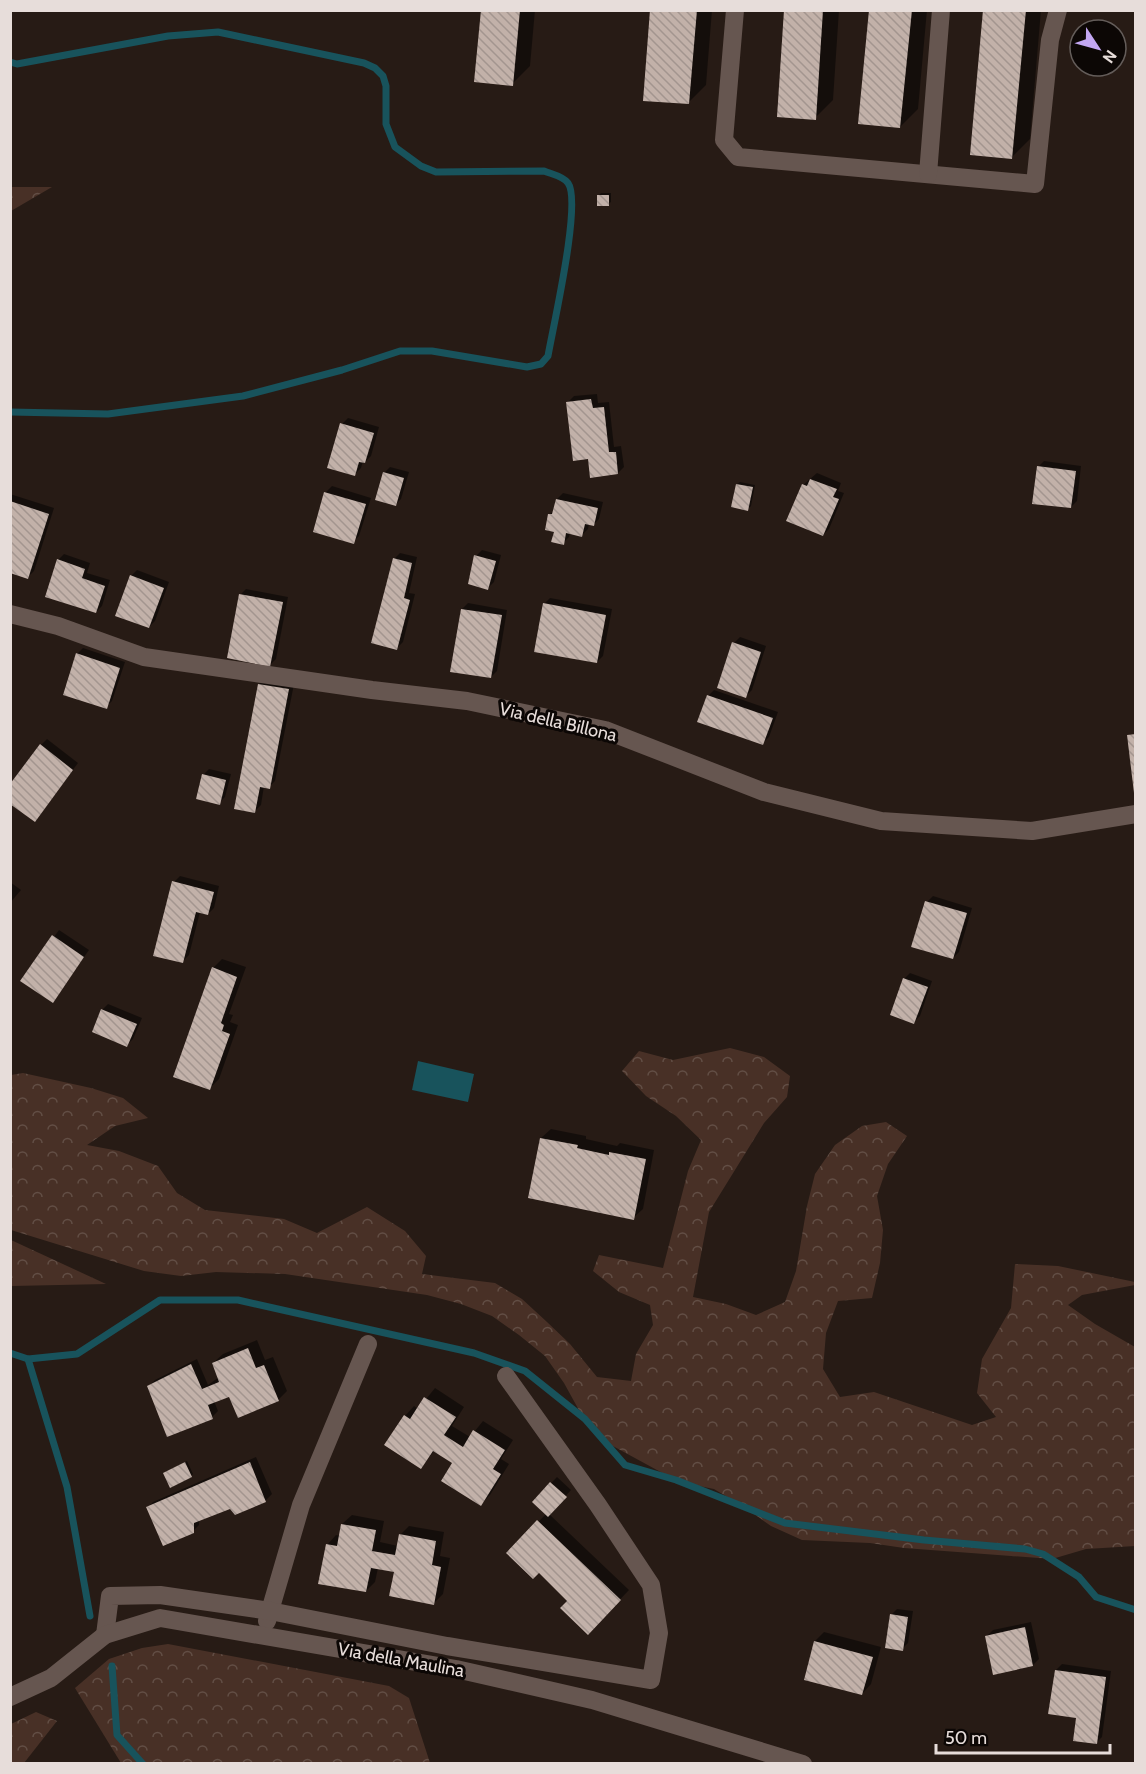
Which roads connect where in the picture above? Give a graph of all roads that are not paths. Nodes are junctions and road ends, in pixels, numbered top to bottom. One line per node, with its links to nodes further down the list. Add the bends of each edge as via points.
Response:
1 (735, 10): 4 (street, via 724,140 738,157)
2 (941, 10): 4 (street)
3 (1058, 10): 4 (street, via 1050,40 1035,184)
4 (928, 174)
5 (10, 614): 6 (street, Via della Billona, via 58,626 144,657 467,701 605,730 764,792 881,821 1032,831)
6 (1136, 814)
7 (368, 1344): 9 (street, via 301,1505)
8 (506, 1376): 9 (street, via 651,1585 659,1633 651,1680)
9 (270, 1611): 10 (street, via 160,1595 110,1596); 11 (street)
10 (105, 1635): 11 (street, Via della Maulina, via 160,1618); 12 (street, Via della Maulina, via 51,1678)
11 (263, 1636): 13 (street, Via della Maulina, via 456,1669 592,1700)
12 (10, 1697)
13 (803, 1764)

